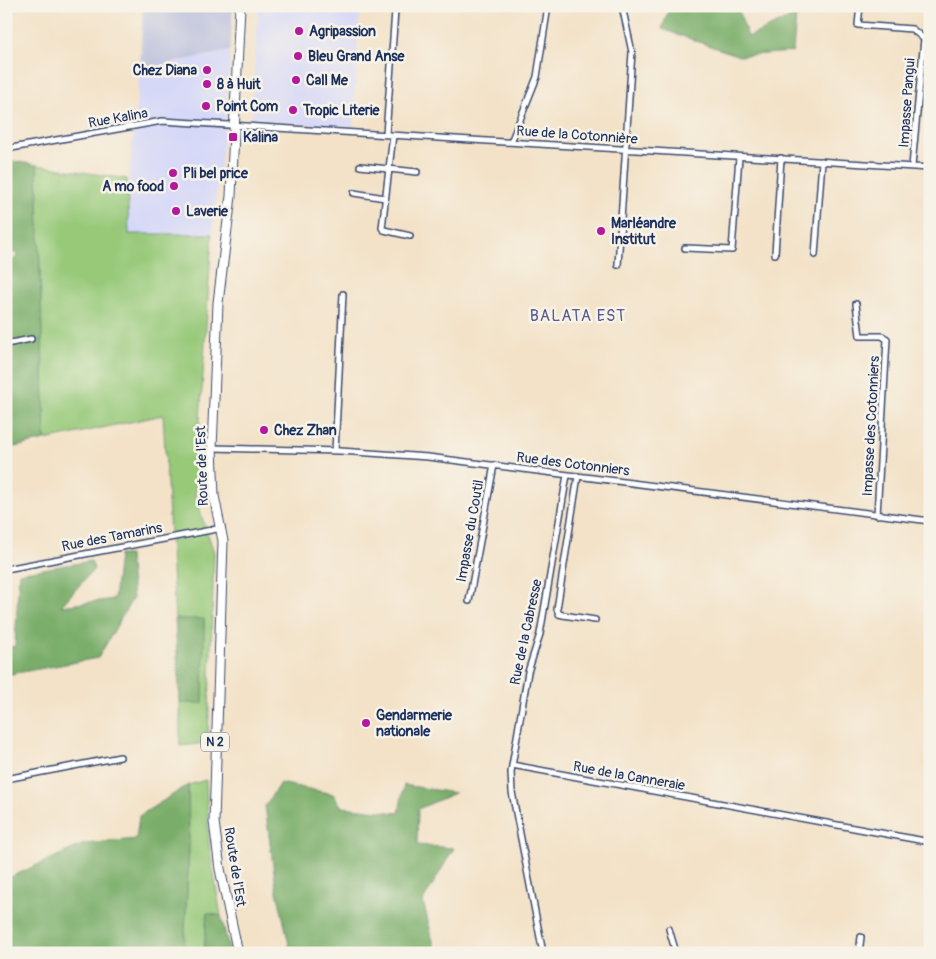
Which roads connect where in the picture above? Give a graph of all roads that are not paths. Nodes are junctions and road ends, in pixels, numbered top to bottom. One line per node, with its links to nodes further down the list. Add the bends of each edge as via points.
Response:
1 (240, 6): 6 (main road, Route de l'Est / N 2)
2 (548, 6): 9 (street, via 537,76)
3 (622, 6): 10 (street, via 632,52)
4 (860, 6): 16 (street, Impasse Pangui, via 858,24 912,29 924,39)
5 (395, 11): 7 (street)
6 (234, 125): 7 (street, Rue de la Cotonnière); 11 (street, Rue Kalina, via 162,121); 31 (main road, Route de l'Est / N 2, via 231,196 218,303)
7 (386, 134): 8 (street, Rue de la Cotonnière)
8 (393, 135): 9 (street, Rue de la Cotonnière); 18 (street)
9 (511, 142): 10 (street, Rue de la Cotonnière)
10 (624, 149): 12 (street, Rue de la Cotonnière); 26 (street)
11 (6, 150)
12 (739, 156): 13 (street, Rue de la Cotonnière); 23 (street, via 732,250)
13 (781, 158): 14 (street, Rue de la Cotonnière); 24 (street)
14 (822, 161): 16 (street, Rue de la Cotonnière); 25 (street)
15 (360, 166): 18 (street)
16 (915, 167): 17 (street, Rue de la Cotonnière)
17 (930, 168)
18 (389, 170): 19 (street); 21 (street)
19 (417, 172)
20 (354, 193): 21 (street)
21 (386, 198): 22 (street, via 382,228)
22 (410, 236)
23 (685, 248)
24 (775, 254)
25 (815, 255)
26 (618, 265)
27 (343, 294): 32 (street)
28 (856, 304): 36 (street, Impasse des Cotonniers, via 860,336 887,339)
29 (31, 339): 30 (street)
30 (6, 344)
31 (212, 448): 32 (street, Rue des Cotonniers); 38 (main road, Route de l'Est / N 2, via 214,496)
32 (335, 451): 33 (street, Rue des Cotonniers)
33 (494, 465): 34 (street, Rue des Cotonniers); 40 (street, Impasse du Coutil)
34 (567, 475): 35 (street, Rue des Cotonniers); 43 (street, Rue de la Cabresse, via 540,634 528,672)
35 (578, 476): 36 (street, Rue des Cotonniers); 41 (street, via 557,609 559,614)
36 (877, 515): 37 (street, Rue des Cotonniers)
37 (930, 521)
38 (222, 528): 39 (street, Rue des Tamarins); 48 (main road, Route de l'Est / N 2, via 214,822 220,869)
39 (6, 569)
40 (468, 601)
41 (595, 620)
42 (120, 757): 44 (street)
43 (512, 766): 45 (street, Rue de la Canneraie); 49 (street, via 512,792)
44 (6, 779)
45 (930, 842)
46 (669, 929): 50 (street)
47 (861, 937): 51 (street)
48 (238, 953)
49 (543, 953)
50 (676, 953)
51 (859, 953)

